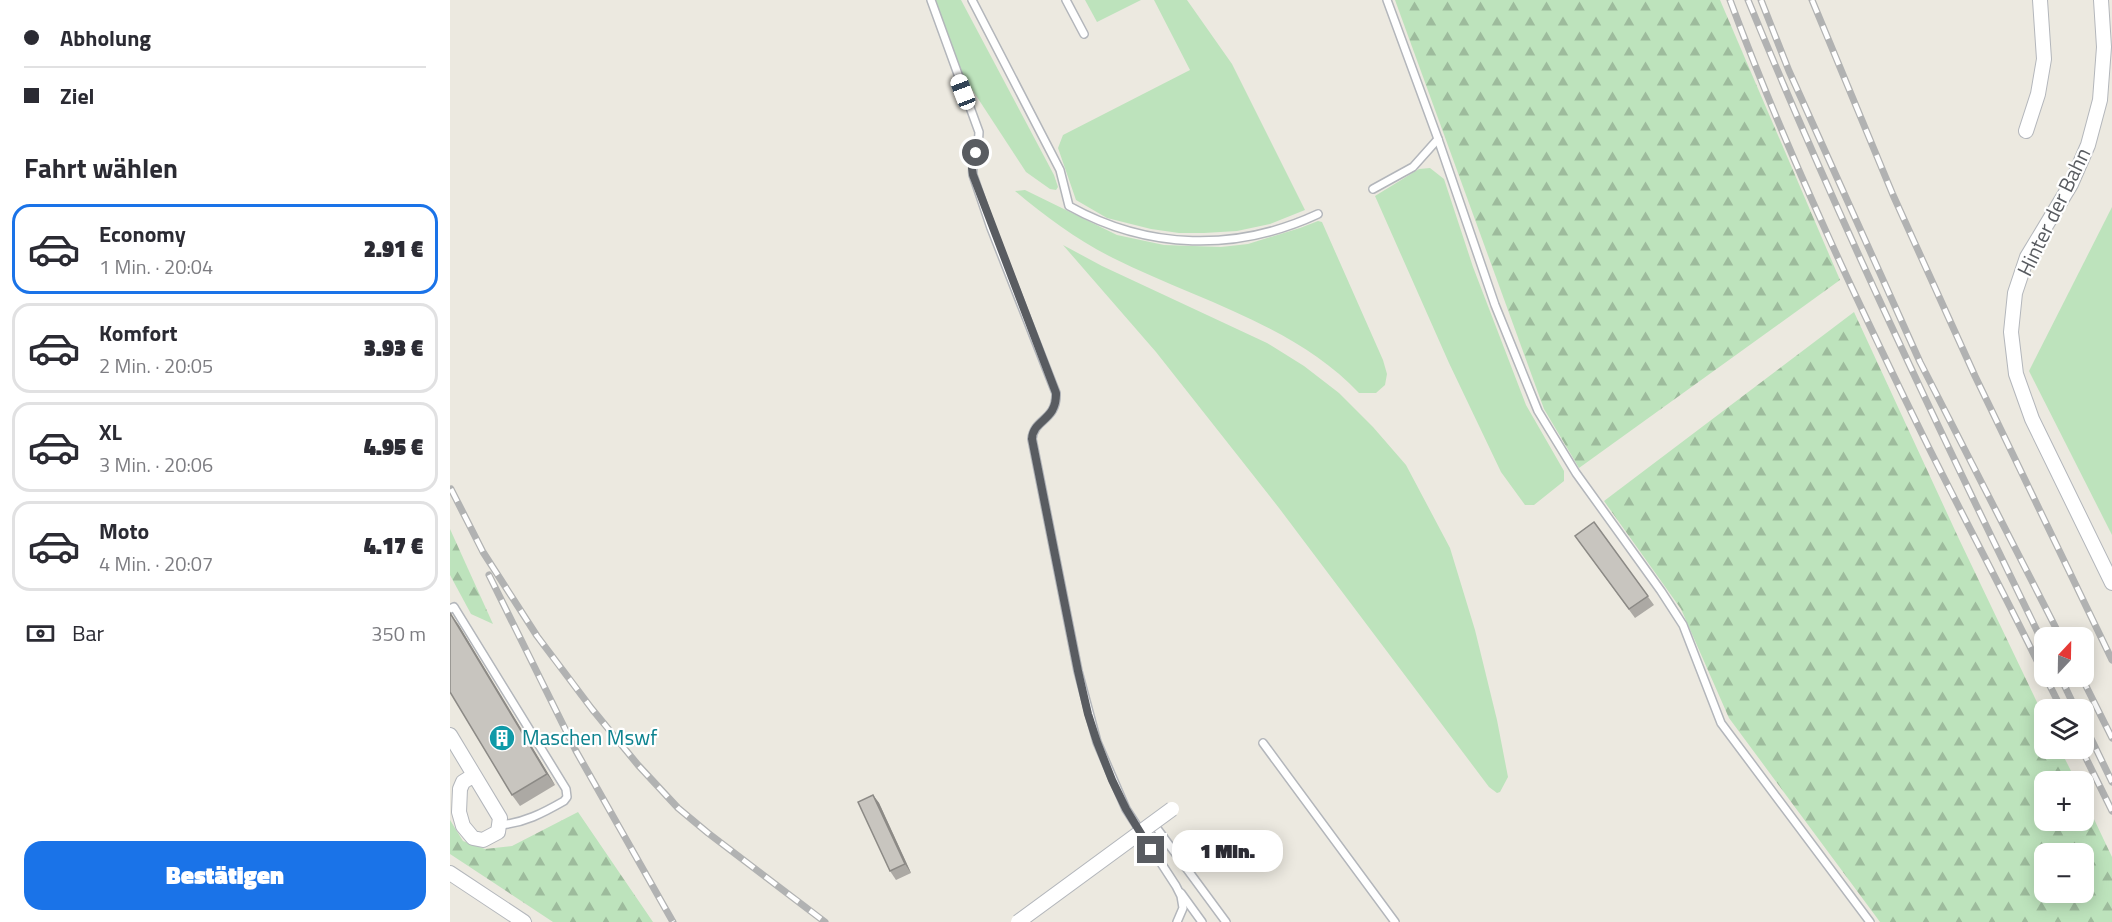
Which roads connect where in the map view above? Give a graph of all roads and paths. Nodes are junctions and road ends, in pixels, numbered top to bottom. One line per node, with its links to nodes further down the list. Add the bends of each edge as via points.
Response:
1 (931, 0): 21 (lane, via 979,132 973,175 1056,393 1054,410 1033,431 1032,439 1088,714 1126,809)
2 (972, 0): 11 (lane, via 1060,171 1069,206 1123,230 1195,241 1244,238)
3 (1066, 0): 7 (lane)
4 (1388, 0): 9 (lane)
5 (2040, 0): 8 (street, via 2044,58)
6 (2101, 0): 12 (street, Hinter der Bahn, via 2104,47 2100,100 2088,145 2071,184 2027,257 2015,293 2011,332 2016,374 2032,419)
7 (1084, 34)
8 (2026, 131)
9 (1438, 139): 10 (lane, via 1413,167); 28 (lane, via 1495,305 1538,411 1576,474 1683,625 1721,723)
10 (1373, 189)
11 (1318, 214)
12 (2112, 583)
13 (450, 609): 19 (lane, via 454,607 566,789 564,801 516,824)
14 (450, 735): 16 (street)
15 (1263, 743): 27 (lane)
16 (474, 775): 19 (street, via 500,818); 19 (street, via 460,789 463,826 473,838 483,840 498,832)
17 (1173, 809): 18 (street, bridge)
18 (1153, 823): 23 (street, bridge); 26 (lane)
19 (500, 825)
20 (450, 873): 22 (street)
21 (1176, 886): 24 (lane, via 1183,908); 25 (lane)
22 (524, 922)
23 (1018, 922)
24 (1177, 922)
25 (1202, 922)
26 (1226, 922)
27 (1395, 922)
28 (1870, 922)

